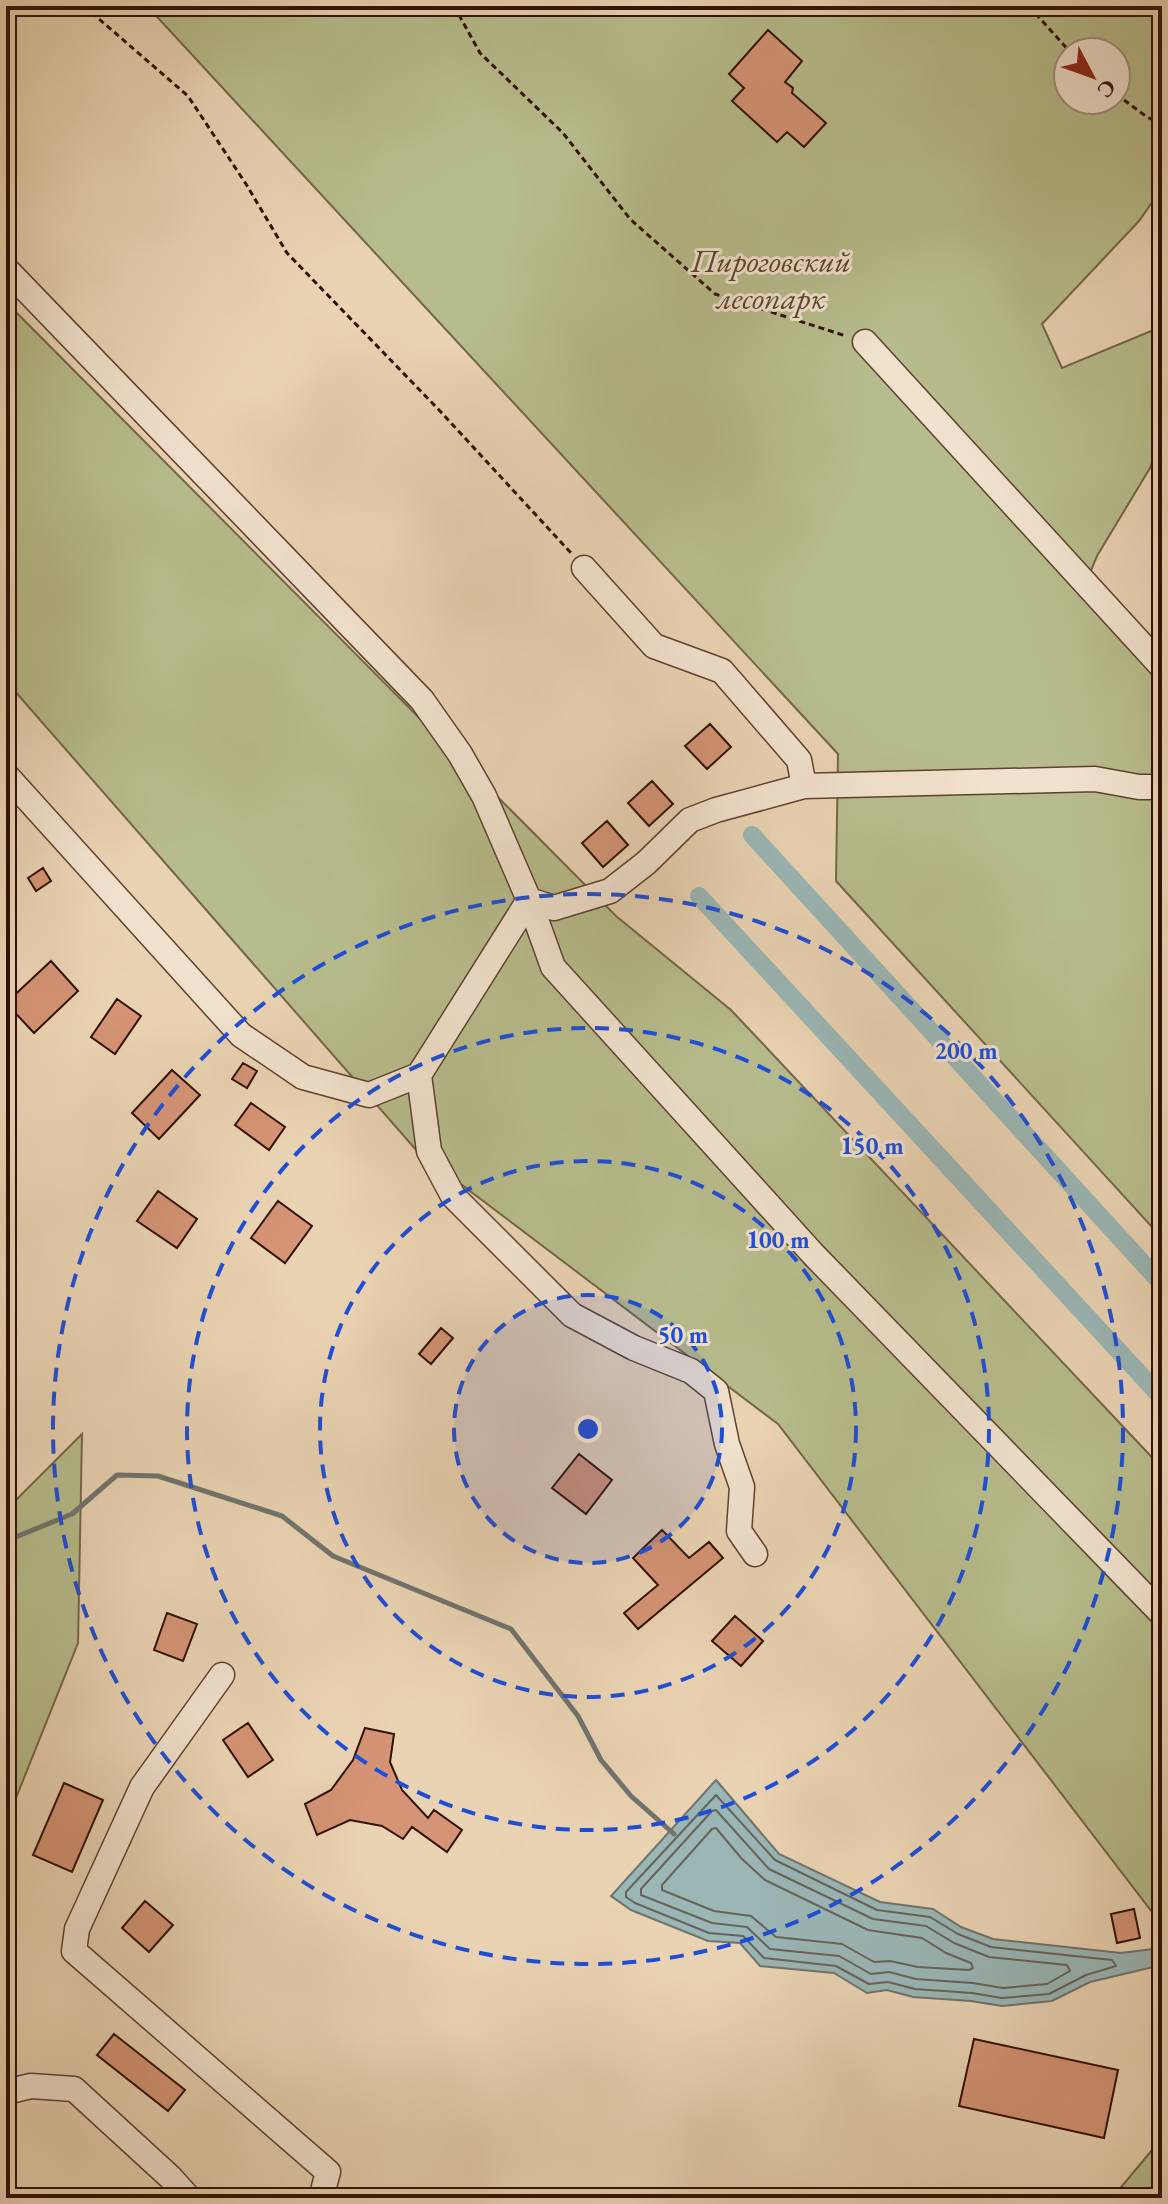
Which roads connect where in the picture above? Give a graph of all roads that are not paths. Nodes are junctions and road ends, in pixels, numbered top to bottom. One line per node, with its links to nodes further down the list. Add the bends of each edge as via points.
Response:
1 (6, 269): 8 (street, via 422,700 484,796)
2 (865, 342): 4 (street)
3 (584, 568): 6 (street, via 654,646 722,671 799,760)
4 (1162, 667)
5 (6, 775): 9 (street, via 241,1035 303,1077 369,1095)
6 (804, 786): 7 (street, via 1095,779); 8 (street, via 690,820 610,891 554,908)
7 (1162, 787)
8 (529, 900): 9 (street); 11 (street, via 553,967 813,1254)
9 (419, 1075): 10 (street, via 429,1151 453,1196 572,1315 691,1371 716,1391 742,1487 739,1531)
10 (755, 1554)
11 (1162, 1614)
12 (222, 1675): 15 (street, via 142,1787 77,1929 74,1951 328,2172)
13 (6, 2092): 14 (street, via 31,2086 74,2089)
14 (189, 2198)
15 (321, 2198)

